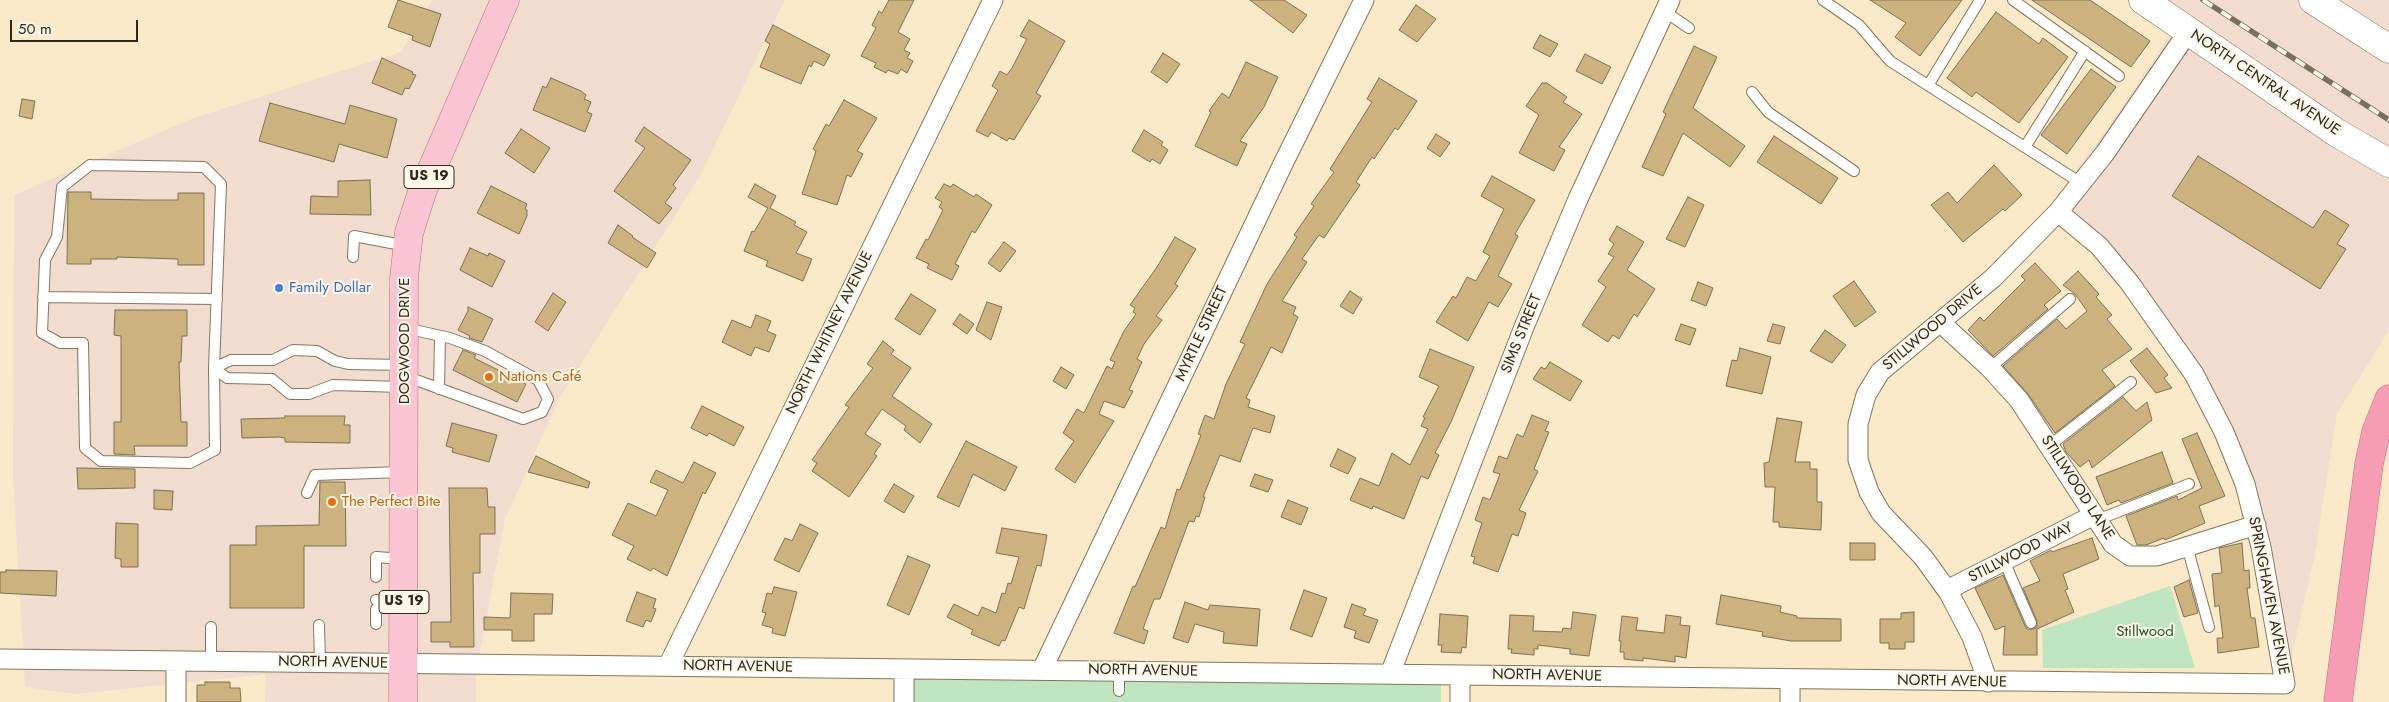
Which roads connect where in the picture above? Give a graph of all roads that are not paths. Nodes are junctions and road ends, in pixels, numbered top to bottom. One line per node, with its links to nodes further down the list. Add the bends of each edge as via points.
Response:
1 (505, 0): 22 (main road, DOGWOOD DRIVE / US 19, via 422,192)
2 (993, 0): 60 (street, NORTH WHITNEY AVENUE)
3 (1364, 0): 62 (street, MYRTLE STREET)
4 (1823, 0): 15 (lane, via 1859,25 1890,61)
5 (1980, 0): 15 (lane)
6 (2013, 0): 13 (lane)
7 (2143, 0): 11 (main road, NORTH CENTRAL AVENUE)
8 (2327, 4): 12 (main road)
9 (1667, 6): 10 (lane); 64 (street, SIMS STREET, via 1578,199 1528,318)
10 (1689, 28)
11 (2188, 32): 18 (main road, NORTH CENTRAL AVENUE, via 2337,132); 20 (street, STILLWOOD DRIVE)
12 (2389, 49)
13 (2085, 51): 14 (lane); 17 (lane)
14 (2119, 76)
15 (1929, 84): 17 (lane)
16 (1752, 92): 19 (lane, via 1768,112)
17 (2025, 147): 20 (lane)
18 (2389, 162)
19 (1854, 171)
20 (2081, 183): 21 (street, STILLWOOD DRIVE)
21 (2058, 212): 27 (street, STILLWOOD DRIVE, via 1993,278); 43 (street, SPRINGHAVEN AVENUE, via 2099,246 2129,282 2194,374 2224,432 2245,484)
22 (408, 246): 23 (lane, via 354,236); 28 (main road, DOGWOOD DRIVE / US 19)
23 (353, 257)
24 (44, 297): 25 (lane); 25 (lane, via 45,260 57,236 62,187 90,165 204,167 221,184); 31 (lane, via 42,333 60,343 83,343 85,448 100,461 190,463 215,450)
25 (217, 299): 31 (lane)
26 (2070, 299): 32 (lane)
27 (1940, 322): 32 (street, STILLWOOD LANE); 48 (street, STILLWOOD DRIVE, via 1880,372 1866,396 1858,424 1858,460 1869,492 1881,513 1923,557)
28 (404, 328): 29 (lane); 33 (main road, DOGWOOD DRIVE / US 19)
29 (440, 336): 36 (lane); 36 (lane, via 485,352 538,380 548,399 542,412 523,418)
30 (273, 360): 31 (lane, via 231,360); 33 (lane, via 293,350 317,352 335,361); 34 (lane)
31 (214, 368): 34 (lane, via 227,378)
32 (1990, 368): 38 (street, STILLWOOD LANE, via 2019,400)
33 (404, 376): 34 (lane, via 333,385 309,394 290,394); 36 (lane); 39 (main road, DOGWOOD DRIVE / US 19)
34 (272, 378)
35 (2131, 382): 38 (lane)
36 (439, 389)
37 (2389, 399): 75 (highway, via 2376,432 2369,464)
38 (2049, 446): 42 (street, STILLWOOD LANE)
39 (404, 472): 41 (lane, via 315,476); 45 (main road, DOGWOOD DRIVE / US 19)
40 (2189, 484): 42 (lane)
41 (307, 493)
42 (2096, 518): 44 (street, STILLWOOD LANE, via 2113,544 2130,556 2157,556); 46 (street, STILLWOOD WAY)
43 (2256, 525): 44 (street, STILLWOOD LANE); 68 (street, SPRINGHAVEN AVENUE)
44 (2186, 546): 54 (lane)
45 (404, 560): 47 (lane, via 376,558); 49 (main road, DOGWOOD DRIVE / US 19)
46 (2004, 561): 48 (street, STILLWOOD WAY); 50 (lane)
47 (376, 577)
48 (1947, 590): 67 (street, STILLWOOD DRIVE, via 1972,637)
49 (404, 601): 51 (lane, via 376,605); 59 (main road, DOGWOOD DRIVE / US 19)
50 (2031, 623)
51 (376, 624)
52 (320, 625): 58 (lane)
53 (211, 627): 57 (lane)
54 (2209, 627)
55 (0, 659): 56 (street, NORTH AVENUE)
56 (176, 661): 57 (street, NORTH AVENUE); 70 (street)
57 (211, 661): 58 (street, NORTH AVENUE)
58 (320, 663): 59 (street, NORTH AVENUE)
59 (404, 664): 60 (street, NORTH AVENUE); 71 (main road, DOGWOOD DRIVE / US 19)
60 (668, 666): 61 (street, NORTH AVENUE)
61 (904, 669): 62 (street, NORTH AVENUE); 72 (street)
62 (1042, 670): 63 (street, NORTH AVENUE)
63 (1120, 671): 64 (street, NORTH AVENUE); 69 (lane)
64 (1390, 674): 65 (street, NORTH AVENUE)
65 (1460, 675): 66 (street, NORTH AVENUE); 73 (street)
66 (1790, 680): 67 (street, NORTH AVENUE); 74 (street)
67 (1988, 682): 68 (street, NORTH AVENUE)
68 (2285, 684)
69 (1120, 690)
70 (176, 702)
71 (403, 702)
72 (904, 702)
73 (1460, 702)
74 (1790, 702)
75 (2338, 702)

